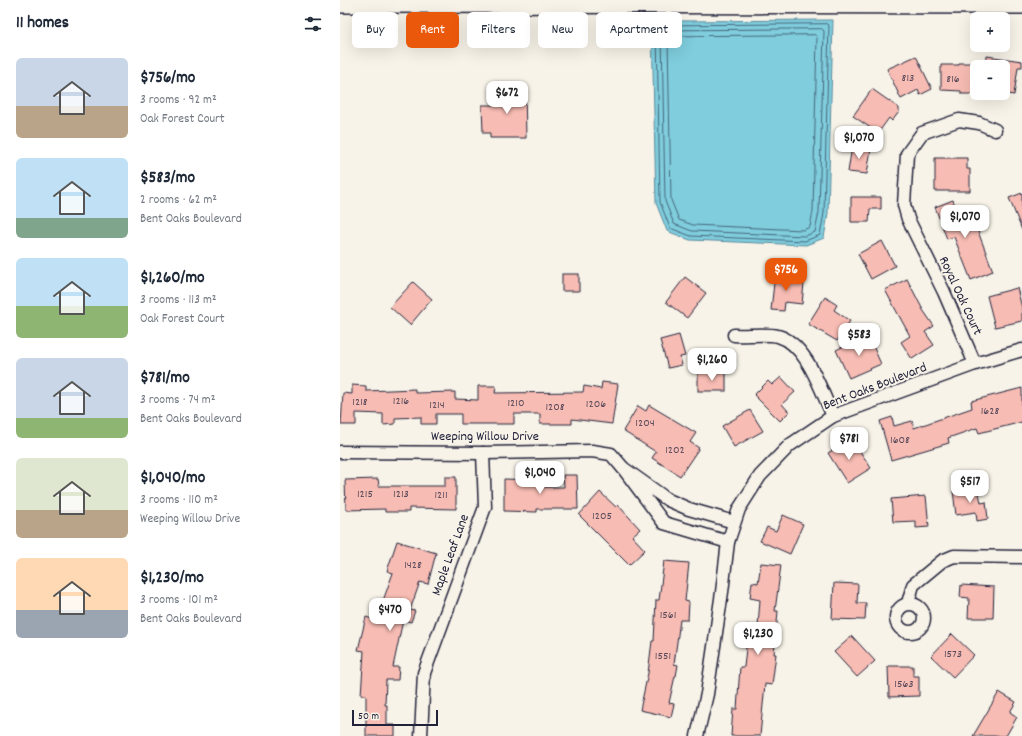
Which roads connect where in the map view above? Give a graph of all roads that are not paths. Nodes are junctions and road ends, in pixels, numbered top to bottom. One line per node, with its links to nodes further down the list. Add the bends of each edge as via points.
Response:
1 (340, 4): 2 (main road)
2 (1022, 5)
3 (995, 130): 6 (street, Royal Oak Court, via 979,123 959,120 922,134 907,154 904,205 908,219 944,292)
4 (734, 335): 7 (street, via 778,336 797,348 805,356)
5 (1022, 350): 6 (street, Bent Oaks Boulevard)
6 (975, 364): 7 (street, Bent Oaks Boulevard)
7 (833, 416): 11 (street, Bent Oaks Boulevard, via 790,445 760,476)
8 (340, 452): 9 (street, Weeping Willow Drive)
9 (483, 453): 10 (street, Weeping Willow Drive, via 592,451 611,454); 15 (street, Maple Leaf Lane, via 485,507 424,673)
10 (623, 468): 11 (street, Weeping Willow Drive, via 668,500); 12 (street, Weeping Willow Drive, via 664,523)
11 (734, 522): 12 (street, Bent Oaks Boulevard)
12 (728, 542): 16 (street, Bent Oaks Boulevard, via 707,694)
13 (1022, 557): 14 (street, via 954,556 942,561 912,585)
14 (908, 603)
15 (421, 736)
16 (696, 736)

